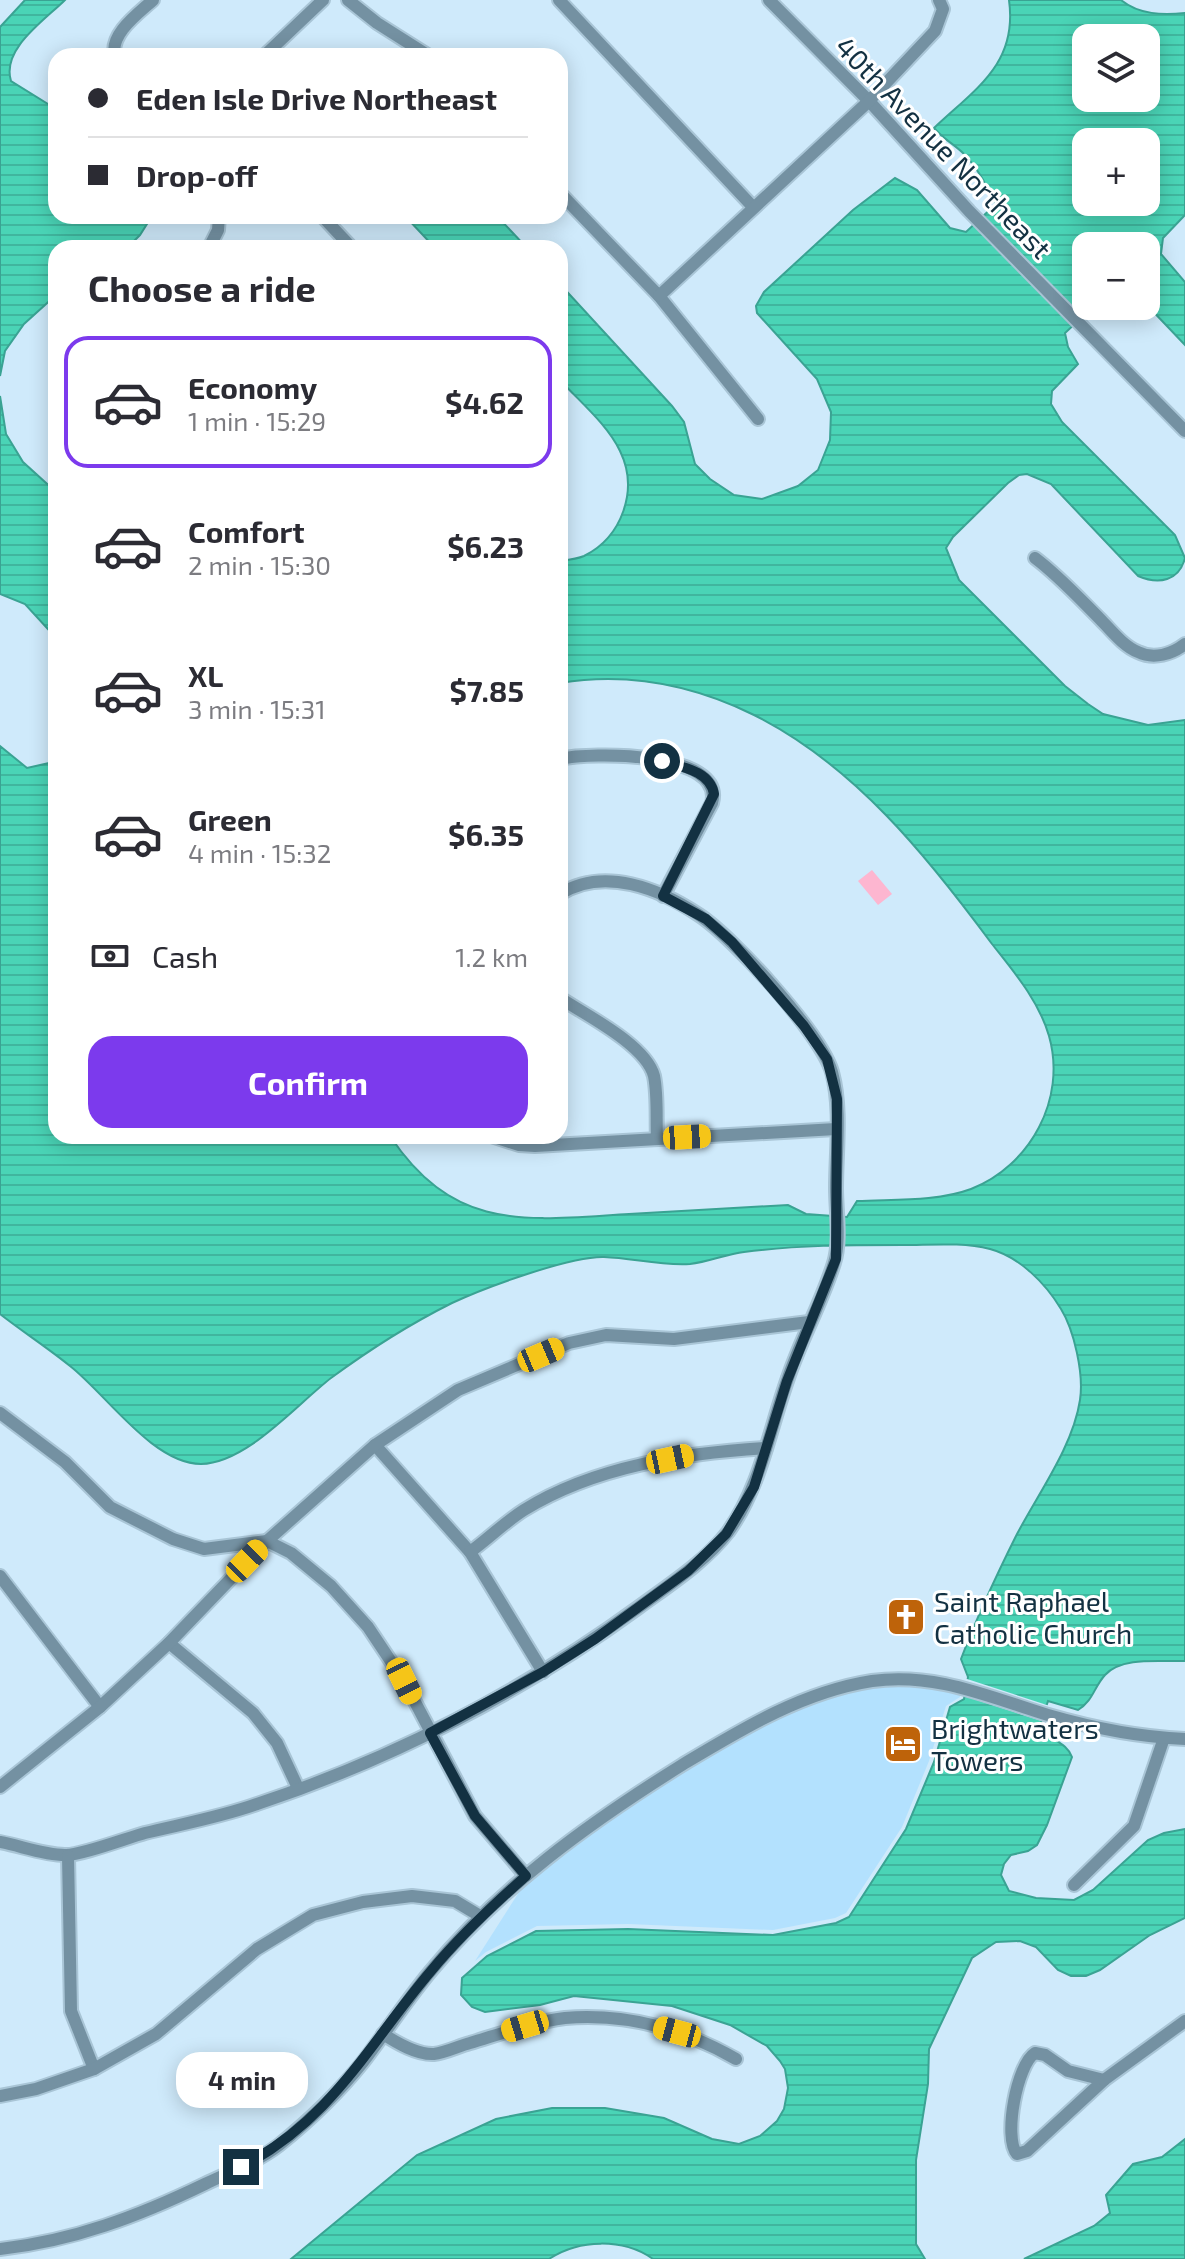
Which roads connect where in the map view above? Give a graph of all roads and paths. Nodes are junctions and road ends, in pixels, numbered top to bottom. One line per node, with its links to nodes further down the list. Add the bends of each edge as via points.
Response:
1 (153, 0): 7 (street, via 124,28)
2 (323, 0): 8 (street)
3 (348, 0): 9 (street)
4 (559, 0): 12 (street)
5 (769, 0): 10 (street, 40th Avenue Northeast)
6 (941, 4): 10 (street, via 935,31)
7 (113, 48)
8 (272, 48)
9 (416, 48)
10 (869, 101): 12 (street); 17 (street, 40th Avenue Northeast)
11 (568, 201): 15 (street)
12 (753, 207): 15 (street)
13 (330, 224): 14 (street)
14 (344, 240)
15 (659, 296): 16 (street)
16 (758, 419)
17 (1185, 431)
18 (1035, 558): 19 (street, via 1139,653 1161,655)
19 (1184, 645)
20 (568, 758): 22 (street, via 634,756 688,769 709,781 712,803)
21 (568, 890): 22 (street, via 583,883 615,881)
22 (663, 896): 24 (street, via 698,914 732,942 813,1036 831,1070)
23 (568, 1003): 25 (street, via 645,1059 654,1079)
24 (836, 1129): 25 (street); 27 (street, via 836,1259)
25 (657, 1139): 26 (street)
26 (516, 1144)
27 (809, 1322): 29 (street, via 674,1339 606,1335 569,1343 458,1390); 30 (street)
28 (0, 1413): 31 (street, via 65,1462 110,1507 173,1539 204,1549)
29 (375, 1445): 31 (street); 32 (street)
30 (766, 1448): 32 (street, via 701,1452 565,1488 522,1511); 35 (street, via 754,1487 726,1534 688,1571)
31 (267, 1541): 34 (street); 37 (street, via 331,1586 368,1627)
32 (470, 1552): 35 (street)
33 (0, 1576): 36 (street)
34 (169, 1643): 36 (street); 41 (street, via 253,1713 277,1743)
35 (543, 1672): 37 (street)
36 (100, 1707): 40 (street)
37 (430, 1733): 41 (street); 44 (street, via 475,1816)
38 (1164, 1738): 39 (street); 44 (street, via 1048,1715 961,1686 909,1678 867,1682 763,1716 604,1815); 45 (street, via 1134,1826)
39 (1185, 1739)
40 (0, 1787)
41 (298, 1788): 43 (street, via 256,1805)
42 (0, 1842): 43 (street)
43 (68, 1856): 50 (street, via 71,2011)
44 (526, 1876): 46 (street)
45 (1074, 1885)
46 (480, 1916): 48 (street); 50 (street, via 455,1901 412,1896 313,1915 257,1949 156,2034)
47 (1185, 2021): 51 (street)
48 (383, 2034): 49 (street, via 433,2054 525,2026 597,2017 677,2032); 53 (street, via 329,2100 259,2158 124,2220 67,2238)
49 (736, 2059)
50 (94, 2069): 52 (street)
51 (1104, 2080): 51 (street, via 1027,2151 1014,2151 1012,2113 1031,2055 1040,2053 1068,2071)
52 (0, 2096)
53 (0, 2249)

